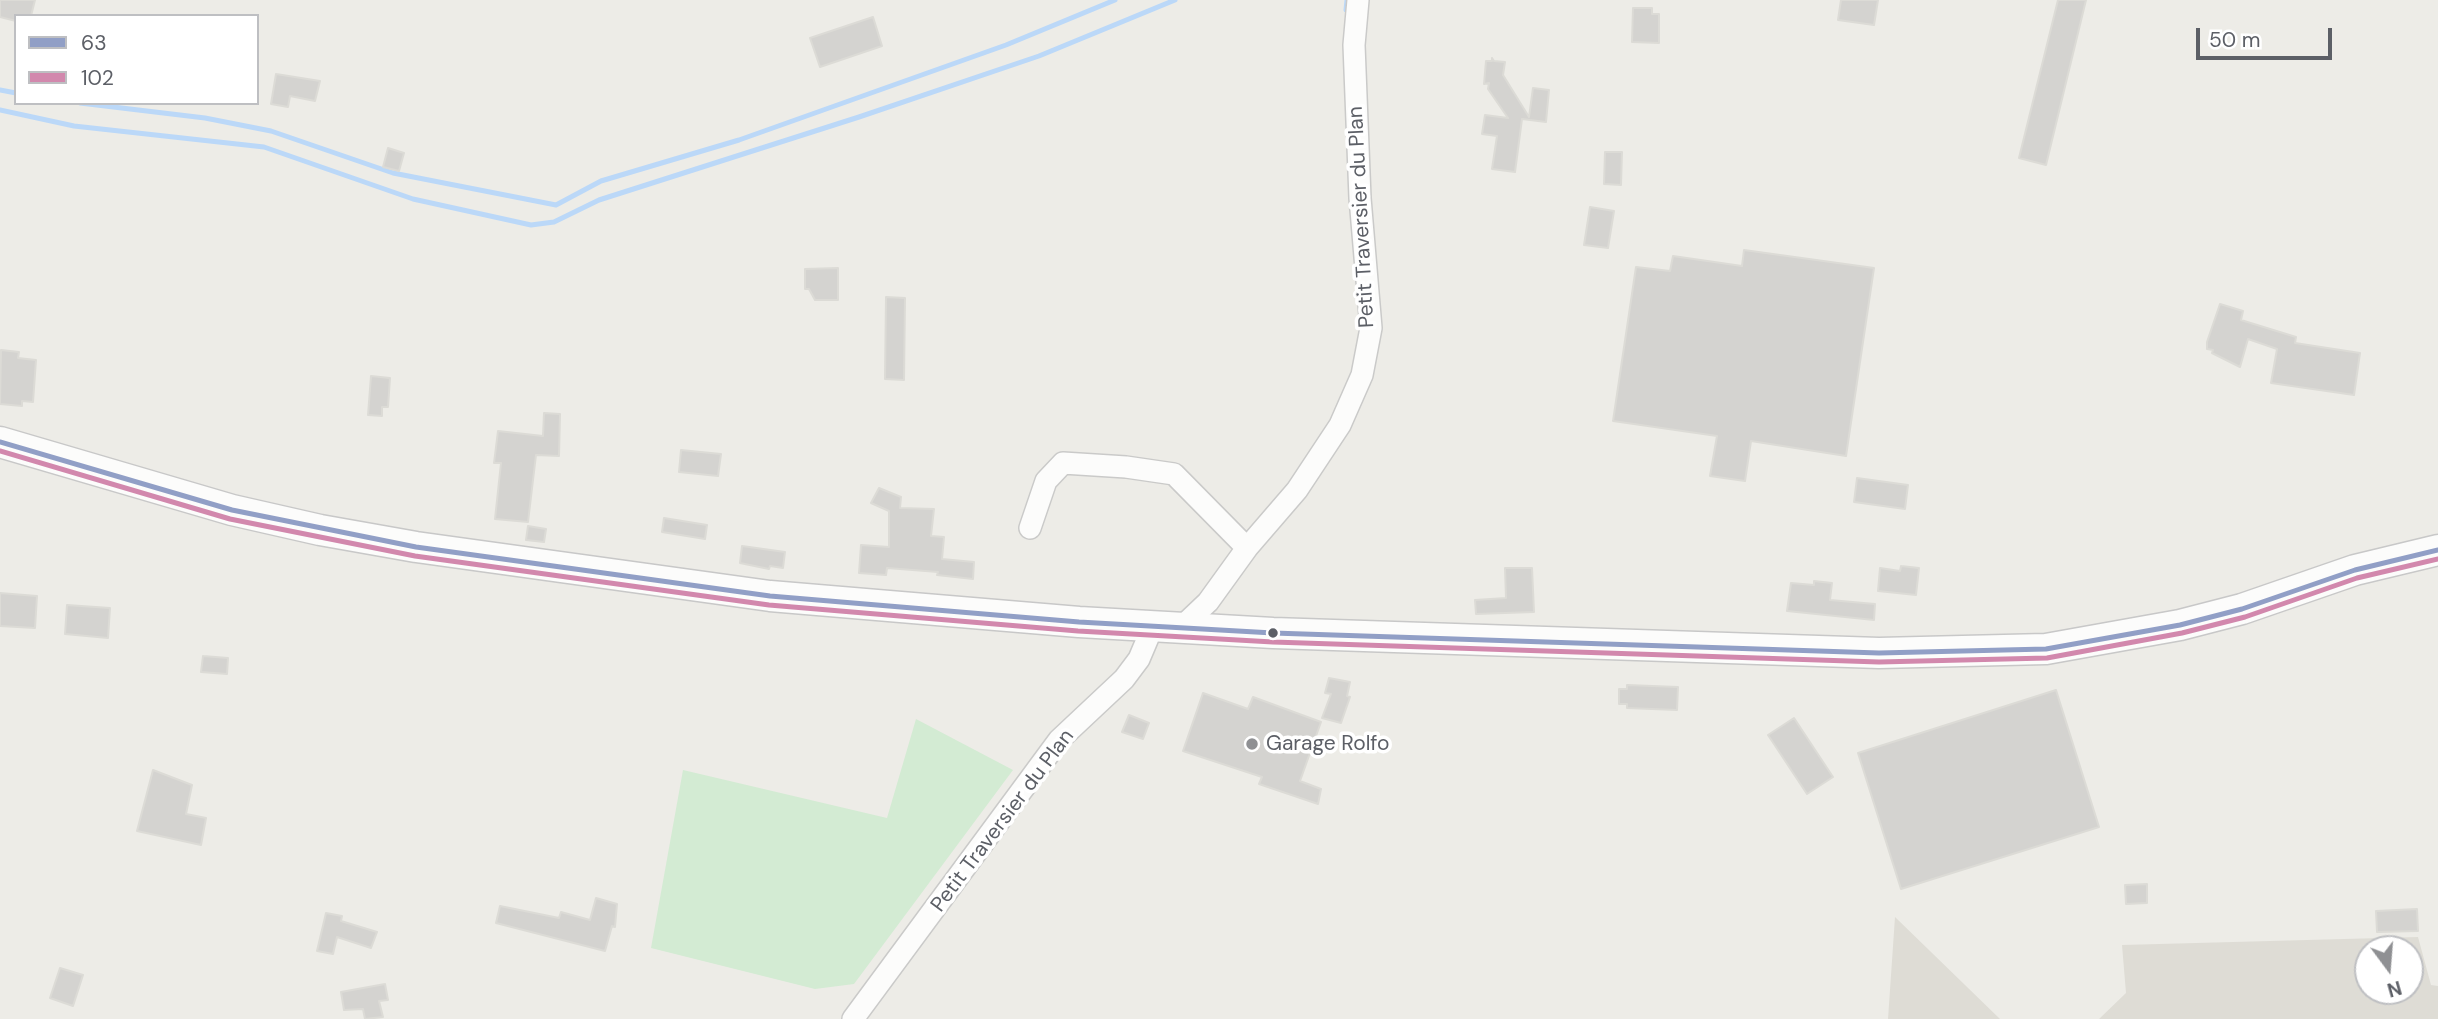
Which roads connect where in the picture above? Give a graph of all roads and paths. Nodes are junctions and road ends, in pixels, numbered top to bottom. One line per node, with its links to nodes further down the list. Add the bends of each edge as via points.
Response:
1 (1357, 0): 4 (street, Petit Traversier du Plan, via 1358,156 1371,328 1362,375 1340,425 1297,491)
2 (0, 442): 6 (street, via 232,510 416,547 770,596)
3 (1030, 528): 4 (street, via 1046,481 1063,463 1126,467 1174,474)
4 (1247, 548): 7 (street, Petit Traversier du Plan)
5 (2438, 550): 7 (street, via 2355,570 2180,625 2046,649 1879,653)
6 (1153, 626): 7 (street); 8 (street, Petit Traversier du Plan, via 1139,659 1124,679 1059,740)
7 (1186, 628)
8 (853, 1019)

